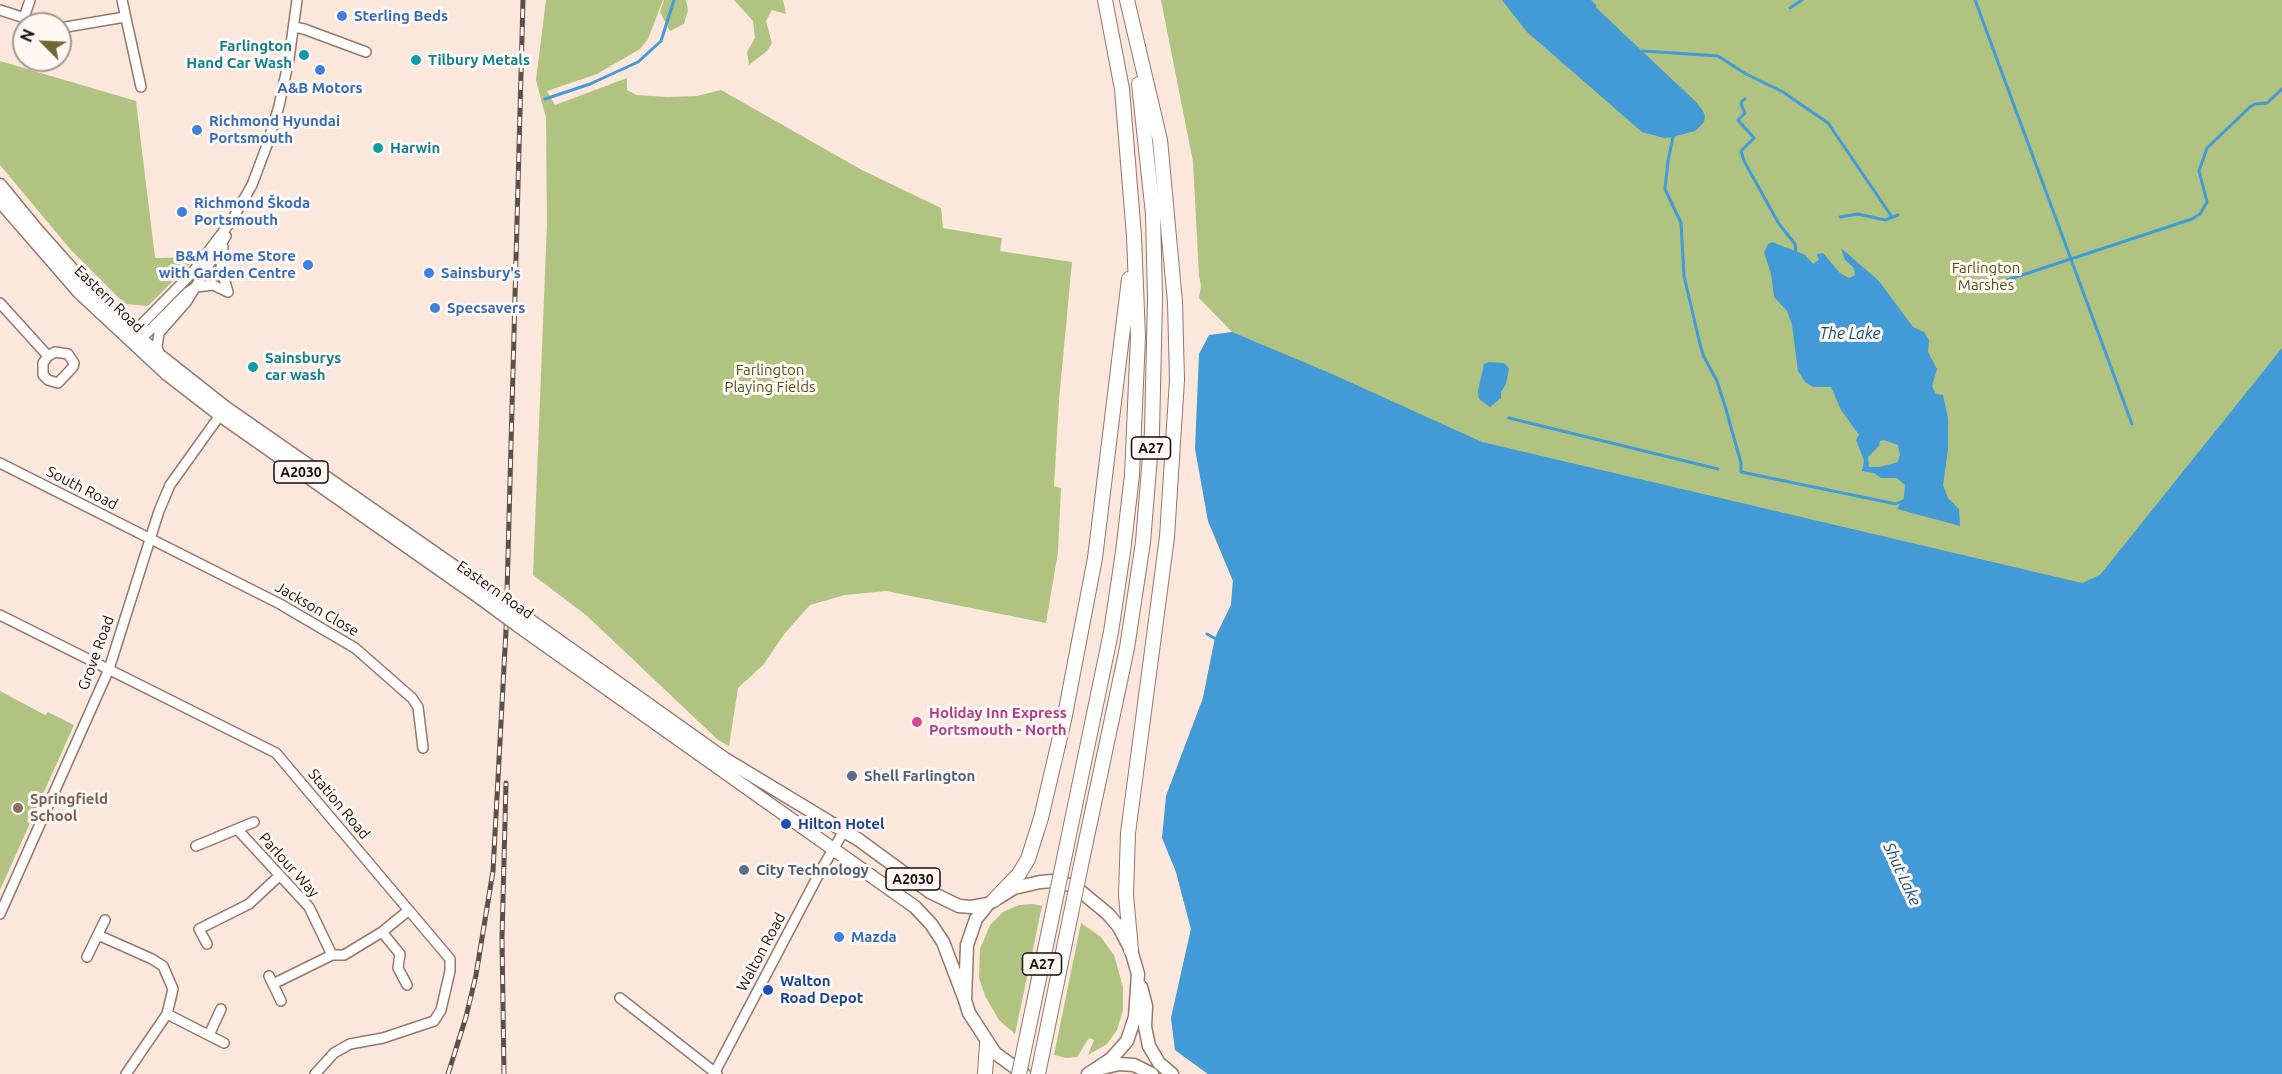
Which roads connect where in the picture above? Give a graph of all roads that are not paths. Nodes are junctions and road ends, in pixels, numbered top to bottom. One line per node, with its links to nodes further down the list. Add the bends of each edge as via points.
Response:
1 (122, 0): 5 (street)
2 (297, 0): 7 (street)
3 (1106, 0): 15 (highway, A27, via 1122,89)
4 (1127, 0): 8 (highway, A27)
5 (125, 17): 6 (street); 10 (street)
6 (72, 26)
7 (294, 27): 9 (street); 13 (street, via 273,127 252,185)
8 (1133, 32): 44 (highway, via 1160,140 1175,302 1177,380 1167,537 1128,833 1126,895); 64 (highway, A27, bridge, via 1153,214 1155,298 1152,432 1143,542 1126,648)
9 (366, 52)
10 (141, 87)
11 (0, 184): 21 (main road, Eastern Road / A2030, via 61,258)
12 (0, 201): 21 (main road, Eastern Road / A2030, via 62,274)
13 (232, 220): 14 (street); 16 (street)
14 (228, 234): 17 (street); 18 (street, via 220,261)
15 (1134, 236): 37 (highway, via 1095,558 1065,720 1028,859); 62 (highway, A27, bridge, via 1138,337 1132,475 1123,552 1111,632)
16 (192, 273): 17 (street); 21 (street)
17 (205, 273): 18 (street); 19 (street)
18 (224, 281): 19 (street, via 228,292 213,285)
19 (196, 287): 21 (street); 23 (street, via 159,333)
20 (0, 303): 22 (street)
21 (136, 338): 23 (main road, Eastern Road / A2030); 24 (main road, Eastern Road / A2030)
22 (48, 356)
23 (160, 356): 24 (main road, Eastern Road / A2030)
24 (223, 411): 26 (street, Grove Road, via 170,485); 28 (main road, Eastern Road / A2030, bridge)
25 (0, 463): 26 (street, South Road)
26 (150, 539): 29 (street, Grove Road); 30 (street, Jackson Close, via 280,604 368,658 406,691 418,707)
27 (0, 615): 29 (street, Station Road)
28 (519, 619): 33 (main road, Eastern Road / A2030, via 744,772); 35 (main road, Eastern Road / A2030)
29 (109, 669): 38 (street, Station Road, via 276,753); 39 (street, Grove Road)
30 (423, 748)
31 (254, 822): 32 (street, Parlour Way)
32 (237, 829): 34 (street, Parlour Way); 36 (street, Parlour Way)
33 (844, 831): 35 (street, Walton Road); 37 (main road, Eastern Road / A2030, via 952,904 971,907)
34 (196, 846)
35 (834, 847): 50 (main road, Eastern Road / A2030, via 925,917 943,942); 58 (street, Walton Road)
36 (279, 876): 43 (street, via 249,904 199,930); 45 (street, Parlour Way, via 309,907)
37 (991, 902): 44 (main road, via 1014,888 1040,882 1070,885 1108,914); 50 (main road, via 976,919 969,935)
38 (409, 910): 41 (street); 60 (street, Station Road, via 450,959 441,1010 434,1021 422,1026 350,1044 334,1053)
39 (0, 914)
40 (105, 920): 42 (street)
41 (382, 932): 45 (street, via 344,955); 48 (street, via 400,954 398,968)
42 (98, 935): 46 (street); 53 (street, via 163,966 173,989)
43 (207, 944)
44 (1131, 950): 47 (main road)
45 (332, 956): 51 (street, via 271,980)
46 (87, 957)
47 (1138, 974): 57 (main road, via 1135,1017 1129,1035 1117,1053); 66 (main road, via 1146,1006 1149,1046 1159,1063)
48 (407, 985)
49 (620, 998): 58 (street, Walton Road)
50 (965, 1000): 56 (main road, Eastern Road)
51 (281, 1001)
52 (221, 1009): 54 (street)
53 (167, 1014): 54 (street); 59 (street)
54 (209, 1035): 55 (street)
55 (224, 1043)
56 (987, 1044): 61 (highway); 63 (main road, Eastern Road)
57 (1094, 1072): 65 (main road, via 1128,1064)
58 (716, 1073)
59 (126, 1074)
60 (315, 1074)
61 (985, 1074)
62 (1019, 1074)
63 (1024, 1074)
64 (1038, 1074)
65 (1152, 1074)
66 (1172, 1074)

